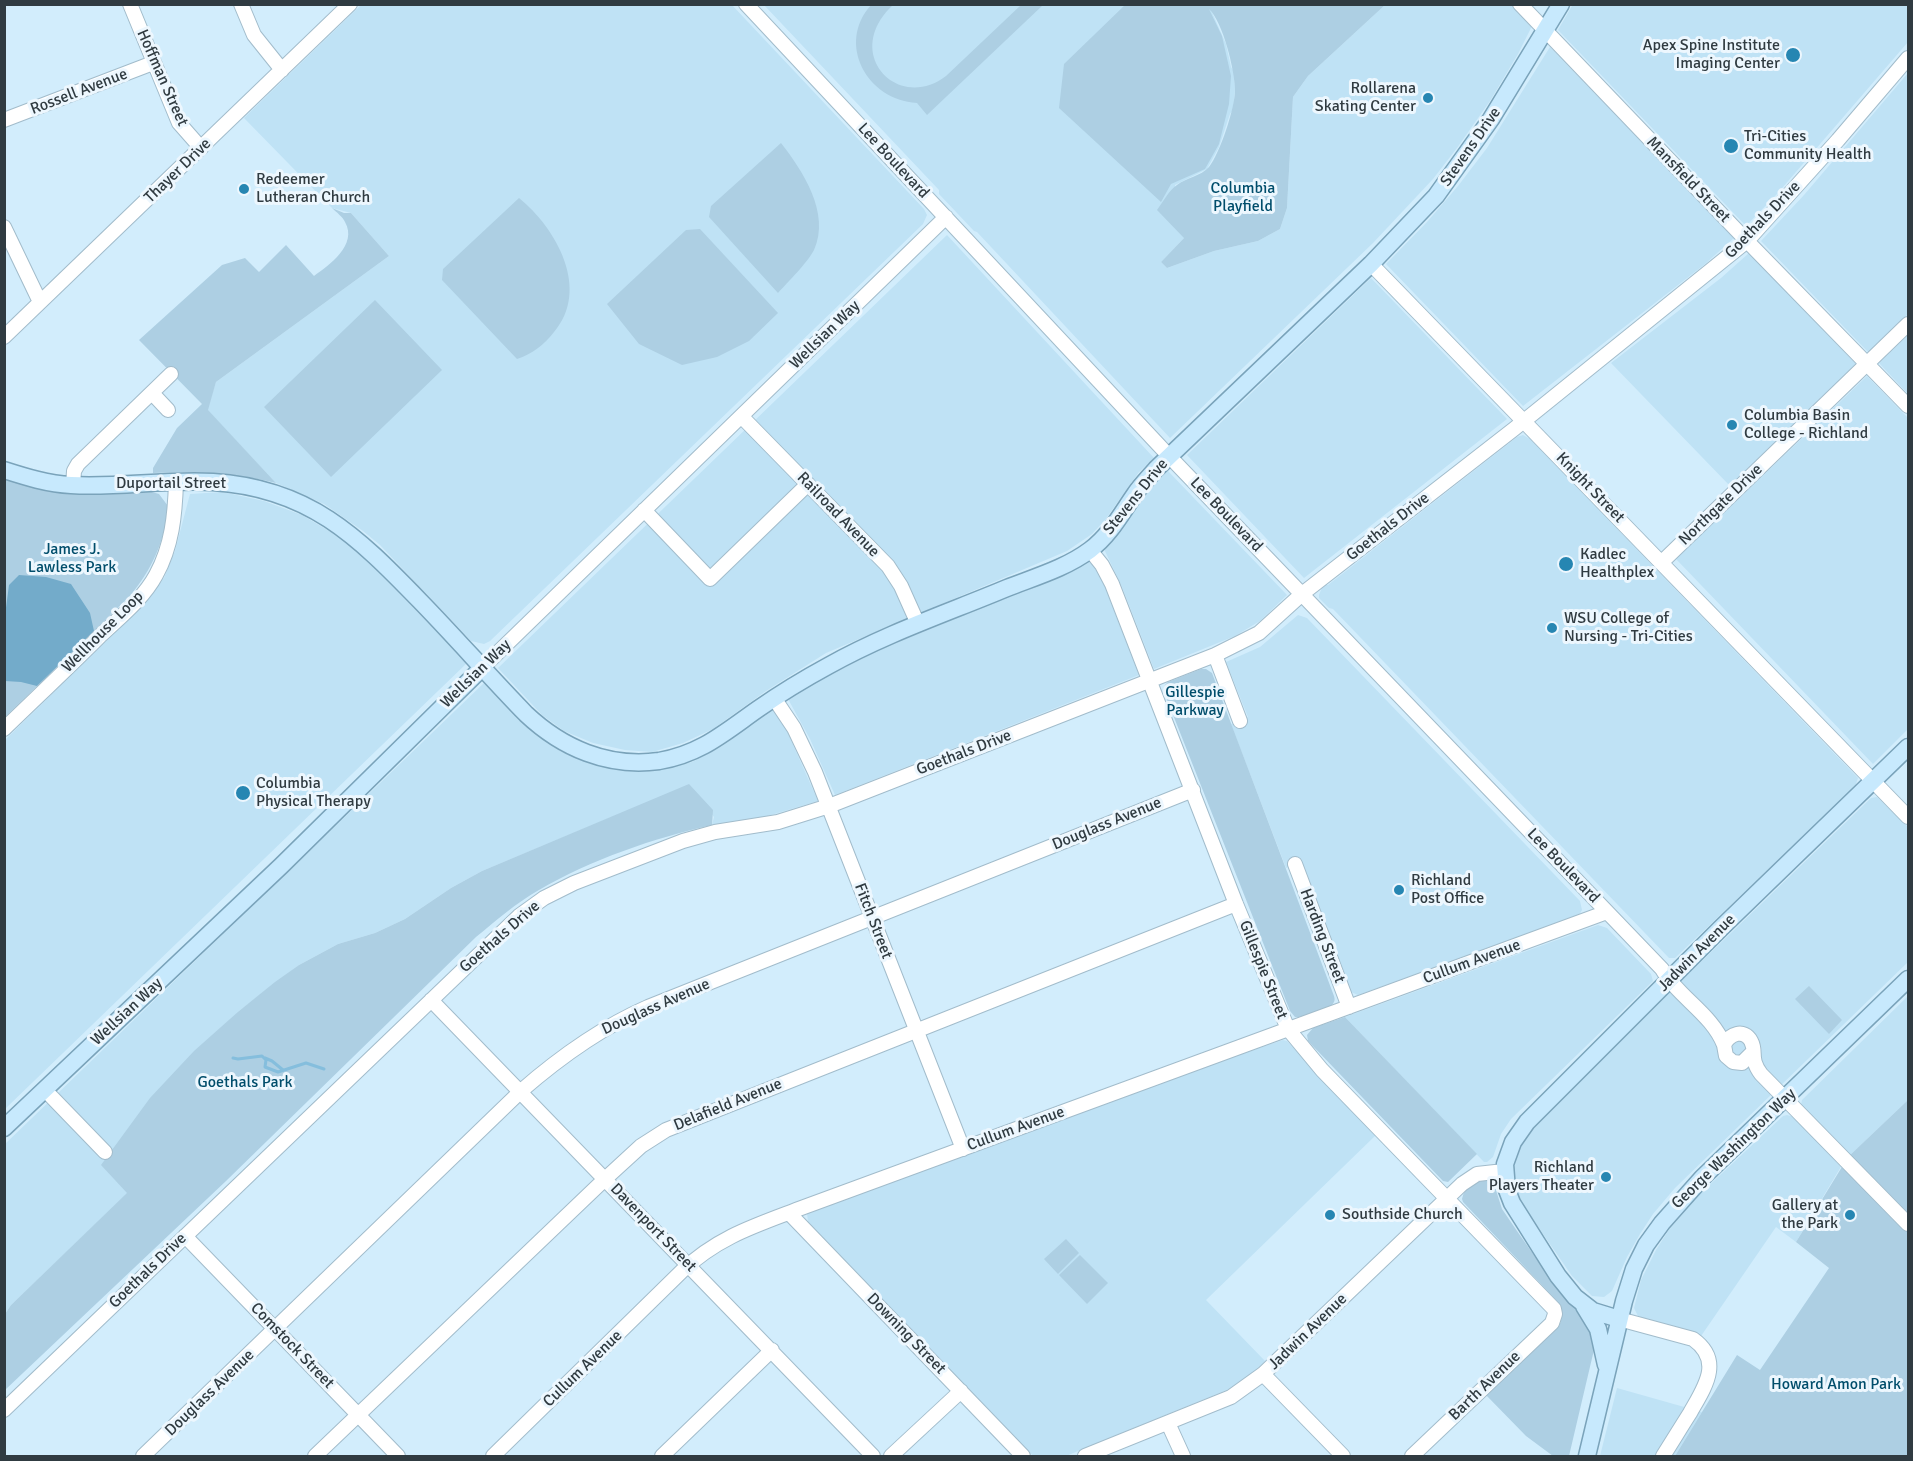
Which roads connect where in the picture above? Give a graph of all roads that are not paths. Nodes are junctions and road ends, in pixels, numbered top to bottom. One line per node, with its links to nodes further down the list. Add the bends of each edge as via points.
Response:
1 (130, 4): 9 (street, Hoffman Street)
2 (241, 4): 10 (street, via 254,35)
3 (350, 4): 10 (street, Thayer Drive)
4 (746, 4): 13 (street, Lee Boulevard)
5 (1520, 4): 7 (street, Mansfield Street)
6 (1561, 4): 7 (main road, Stevens Drive)
7 (1546, 31): 15 (street, Mansfield Street); 17 (main road, Stevens Drive, via 1459,166)
8 (1908, 57): 15 (street, Goethals Drive)
9 (153, 63): 11 (street, Rossell Avenue); 12 (street, Hoffman Street, via 179,123)
10 (282, 70): 12 (street, Thayer Drive)
11 (4, 120)
12 (201, 148): 18 (street, Thayer Drive)
13 (946, 217): 26 (street, Wellsian Way); 28 (street, Lee Boulevard)
14 (4, 227): 16 (street)
15 (1747, 241): 21 (street, Mansfield Street); 27 (street, Goethals Drive)
16 (9, 248): 18 (street)
17 (1371, 264): 27 (street, Knight Street); 28 (main road, Stevens Drive)
18 (40, 302): 20 (street, Thayer Drive)
19 (1908, 324): 21 (street, Northgate Drive)
20 (4, 336)
21 (1868, 363): 24 (street, Mansfield Street); 35 (street, Northgate Drive)
22 (171, 374): 23 (street)
23 (152, 393): 25 (street); 32 (street, via 78,464)
24 (1908, 406)
25 (168, 410)
26 (742, 417): 31 (street, Railroad Avenue); 33 (street, Wellsian Way)
27 (1524, 420): 35 (street, Knight Street); 36 (street, Goethals Drive)
28 (1169, 456): 34 (main road, Stevens Drive, via 1135,494 1111,530); 36 (street, Lee Boulevard)
29 (6, 471): 32 (main road, Duportail Street)
30 (176, 482): 32 (main road, Duportail Street); 39 (main road, Duportail Street, via 225,483 260,489 299,502 330,519 370,550); 43 (street, Wellhouse Loop, via 170,540 148,587)
31 (808, 484): 33 (street, via 710,579); 37 (street, Railroad Avenue, via 888,566)
32 (73, 485)
33 (644, 510): 39 (street, Wellsian Way)
34 (1090, 550): 37 (main road, Stevens Drive, via 1059,567); 40 (street, Gillespie Street, via 1112,584)
35 (1662, 562): 45 (street, Knight Street)
36 (1302, 594): 38 (street, Goethals Drive, via 1259,633); 51 (street, Lee Boulevard)
37 (918, 624): 41 (main road, Stevens Drive, via 846,656)
38 (1215, 655): 40 (street, Goethals Drive); 42 (street)
39 (482, 668): 41 (main road, Stevens Drive, via 552,736 589,754 619,761 659,760 694,751); 62 (main road, Wellsian Way)
40 (1149, 680): 46 (street, Gillespie Street); 47 (street, Goethals Drive)
41 (774, 698): 47 (street, Fitch Street, via 801,740)
42 (1240, 720)
43 (4, 729)
44 (1908, 747): 45 (main road, Jadwin Avenue)
45 (1873, 781): 48 (street, Knight Street); 53 (main road, Jadwin Avenue)
46 (1192, 790): 50 (street, Gillespie Street); 52 (street, Douglass Avenue)
47 (829, 806): 52 (street, Fitch Street); 55 (street, Goethals Drive, via 778,822 692,838 560,889 519,916)
48 (1908, 816)
49 (1295, 864): 56 (street, Harding Street)
50 (1236, 904): 57 (street, Gillespie Street); 58 (street, Delafield Avenue)
51 (1607, 912): 53 (street, Lee Boulevard); 56 (street, Cullum Avenue)
52 (872, 918): 58 (street, Fitch Street); 63 (street, Douglass Avenue, via 627,1016 570,1051)
53 (1668, 975): 59 (street, Lee Boulevard); 60 (street, Lee Boulevard); 68 (main road, Jadwin Avenue, via 1524,1125 1507,1154)
54 (1908, 979): 64 (main road, George Washington Way)
55 (431, 1000): 63 (street, Davenport Street); 73 (street, Goethals Drive)
56 (1349, 1007): 57 (street, Cullum Avenue)
57 (1288, 1029): 66 (street, Cullum Avenue); 70 (street, Gillespie Street, via 1322,1070)
58 (916, 1031): 66 (street, Fitch Street); 69 (street, Delafield Avenue, via 666,1130)
59 (1736, 1034): 60 (street, via 1728,1037); 61 (street, Lee Boulevard, via 1749,1038)
60 (1724, 1045): 61 (street, Lee Boulevard, via 1726,1056 1733,1062 1742,1063)
61 (1752, 1053): 64 (street, Lee Boulevard, via 1758,1070)
62 (45, 1090): 65 (main road, Wellsian Way); 67 (street)
63 (521, 1091): 69 (street, Davenport Street); 78 (street, Douglass Avenue)
64 (1785, 1099): 72 (street, Lee Boulevard); 77 (main road, George Washington Way, via 1671,1210 1637,1263)
65 (6, 1124)
66 (963, 1149): 71 (street, Cullum Avenue)
67 (105, 1152)
68 (1504, 1171): 70 (street, Jadwin Avenue, via 1473,1176); 75 (main road, via 1509,1196 1518,1213)
69 (605, 1179): 74 (street, Davenport Street); 84 (street, Delafield Avenue)
70 (1447, 1198): 76 (street, Gillespie Street, via 1551,1305); 81 (street, Jadwin Avenue)
71 (789, 1213): 74 (street, Cullum Avenue, via 720,1241); 82 (street, Downing Street)
72 (1908, 1224)
73 (185, 1236): 78 (street, Comstock Street); 83 (street, Goethals Drive)
74 (689, 1265): 79 (street, Davenport Street); 89 (street, Cullum Avenue)
75 (1580, 1302): 77 (main road, via 1593,1311); 80 (main road, via 1598,1329)
76 (1555, 1314): 97 (street, Barth Avenue, via 1552,1323)
77 (1619, 1319): 80 (main road, George Washington Way); 99 (street, via 1694,1339 1709,1361 1704,1389)
78 (275, 1330): 84 (street, Comstock Street); 86 (street, Douglass Avenue)
79 (772, 1350): 90 (street); 91 (street, Davenport Street)
80 (1607, 1372): 98 (main road, George Washington Way)
81 (1263, 1374): 85 (street, Jadwin Avenue, via 1231,1397); 96 (street)
82 (961, 1391): 92 (street); 93 (street, Downing Street)
83 (4, 1410)
84 (358, 1415): 87 (street, Delafield Avenue); 88 (street, Comstock Street)
85 (1168, 1423): 94 (street, Jadwin Avenue); 95 (street)
86 (143, 1456)
87 (315, 1456)
88 (398, 1456)
89 (493, 1456)
90 (662, 1456)
91 (873, 1456)
92 (891, 1456)
93 (1023, 1456)
94 (1084, 1456)
95 (1183, 1456)
96 (1343, 1456)
97 (1412, 1456)
98 (1587, 1456)
99 (1664, 1456)

